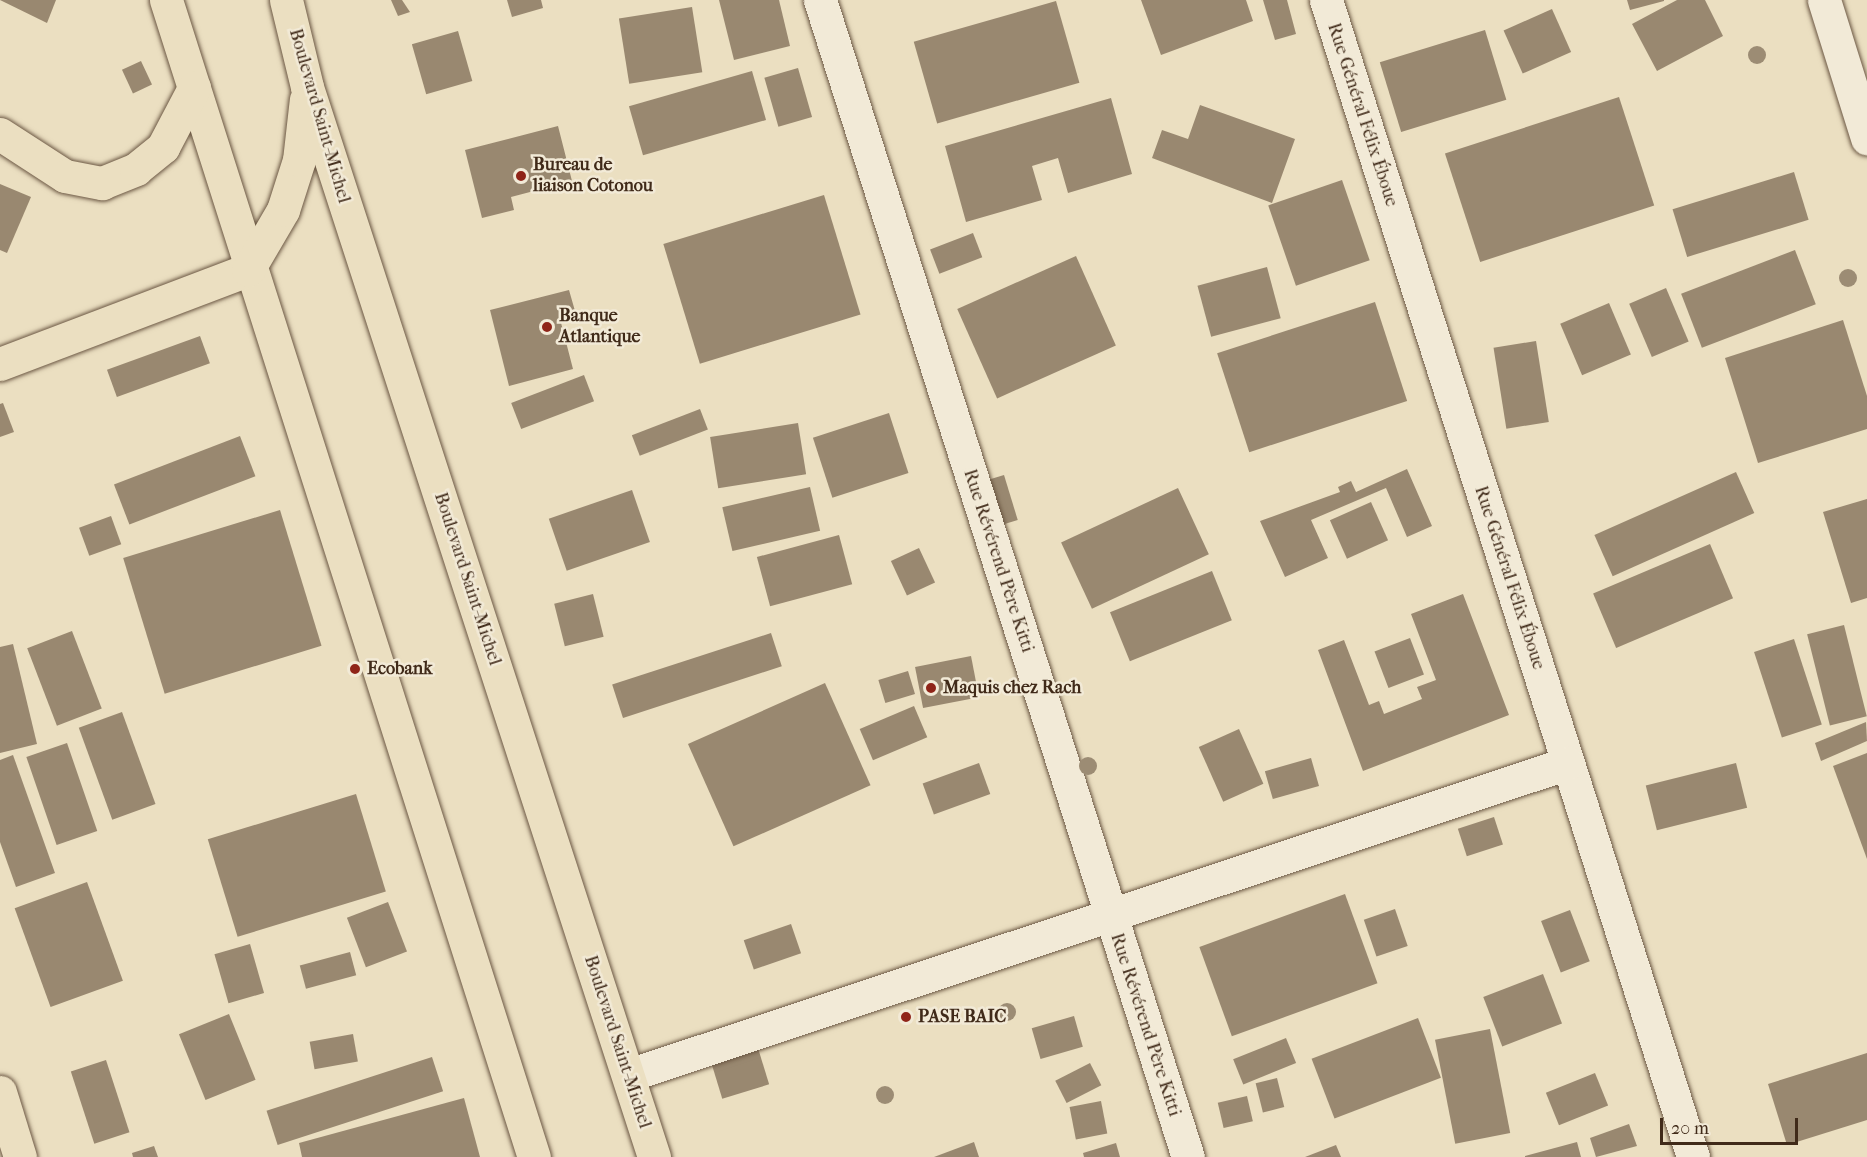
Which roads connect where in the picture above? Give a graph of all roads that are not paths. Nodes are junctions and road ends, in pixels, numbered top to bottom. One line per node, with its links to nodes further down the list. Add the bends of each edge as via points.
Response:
1 (166, 0): 7 (main road)
2 (286, 0): 6 (main road, Boulevard Saint-Michel)
3 (820, 0): 13 (street, Rue Révérend Père Kitti)
4 (1326, 0): 12 (street, Rue Général Félix Éboue)
5 (1824, 0): 9 (street)
6 (307, 87): 10 (main road, via 299,160 283,210); 14 (main road, Boulevard Saint-Michel)
7 (194, 88): 8 (main road, via 163,147 136,170 102,183 65,176); 10 (main road)
8 (0, 134)
9 (1867, 138)
10 (248, 270): 11 (main road); 17 (main road)
11 (0, 364)
12 (1568, 763): 13 (street); 20 (street, Rue Général Félix Éboue)
13 (1111, 915): 14 (street); 19 (street, Rue Révérend Père Kitti)
14 (629, 1075): 18 (main road, Boulevard Saint-Michel)
15 (0, 1092): 16 (main road)
16 (20, 1157)
17 (534, 1157)
18 (654, 1157)
19 (1188, 1157)
20 (1693, 1157)

